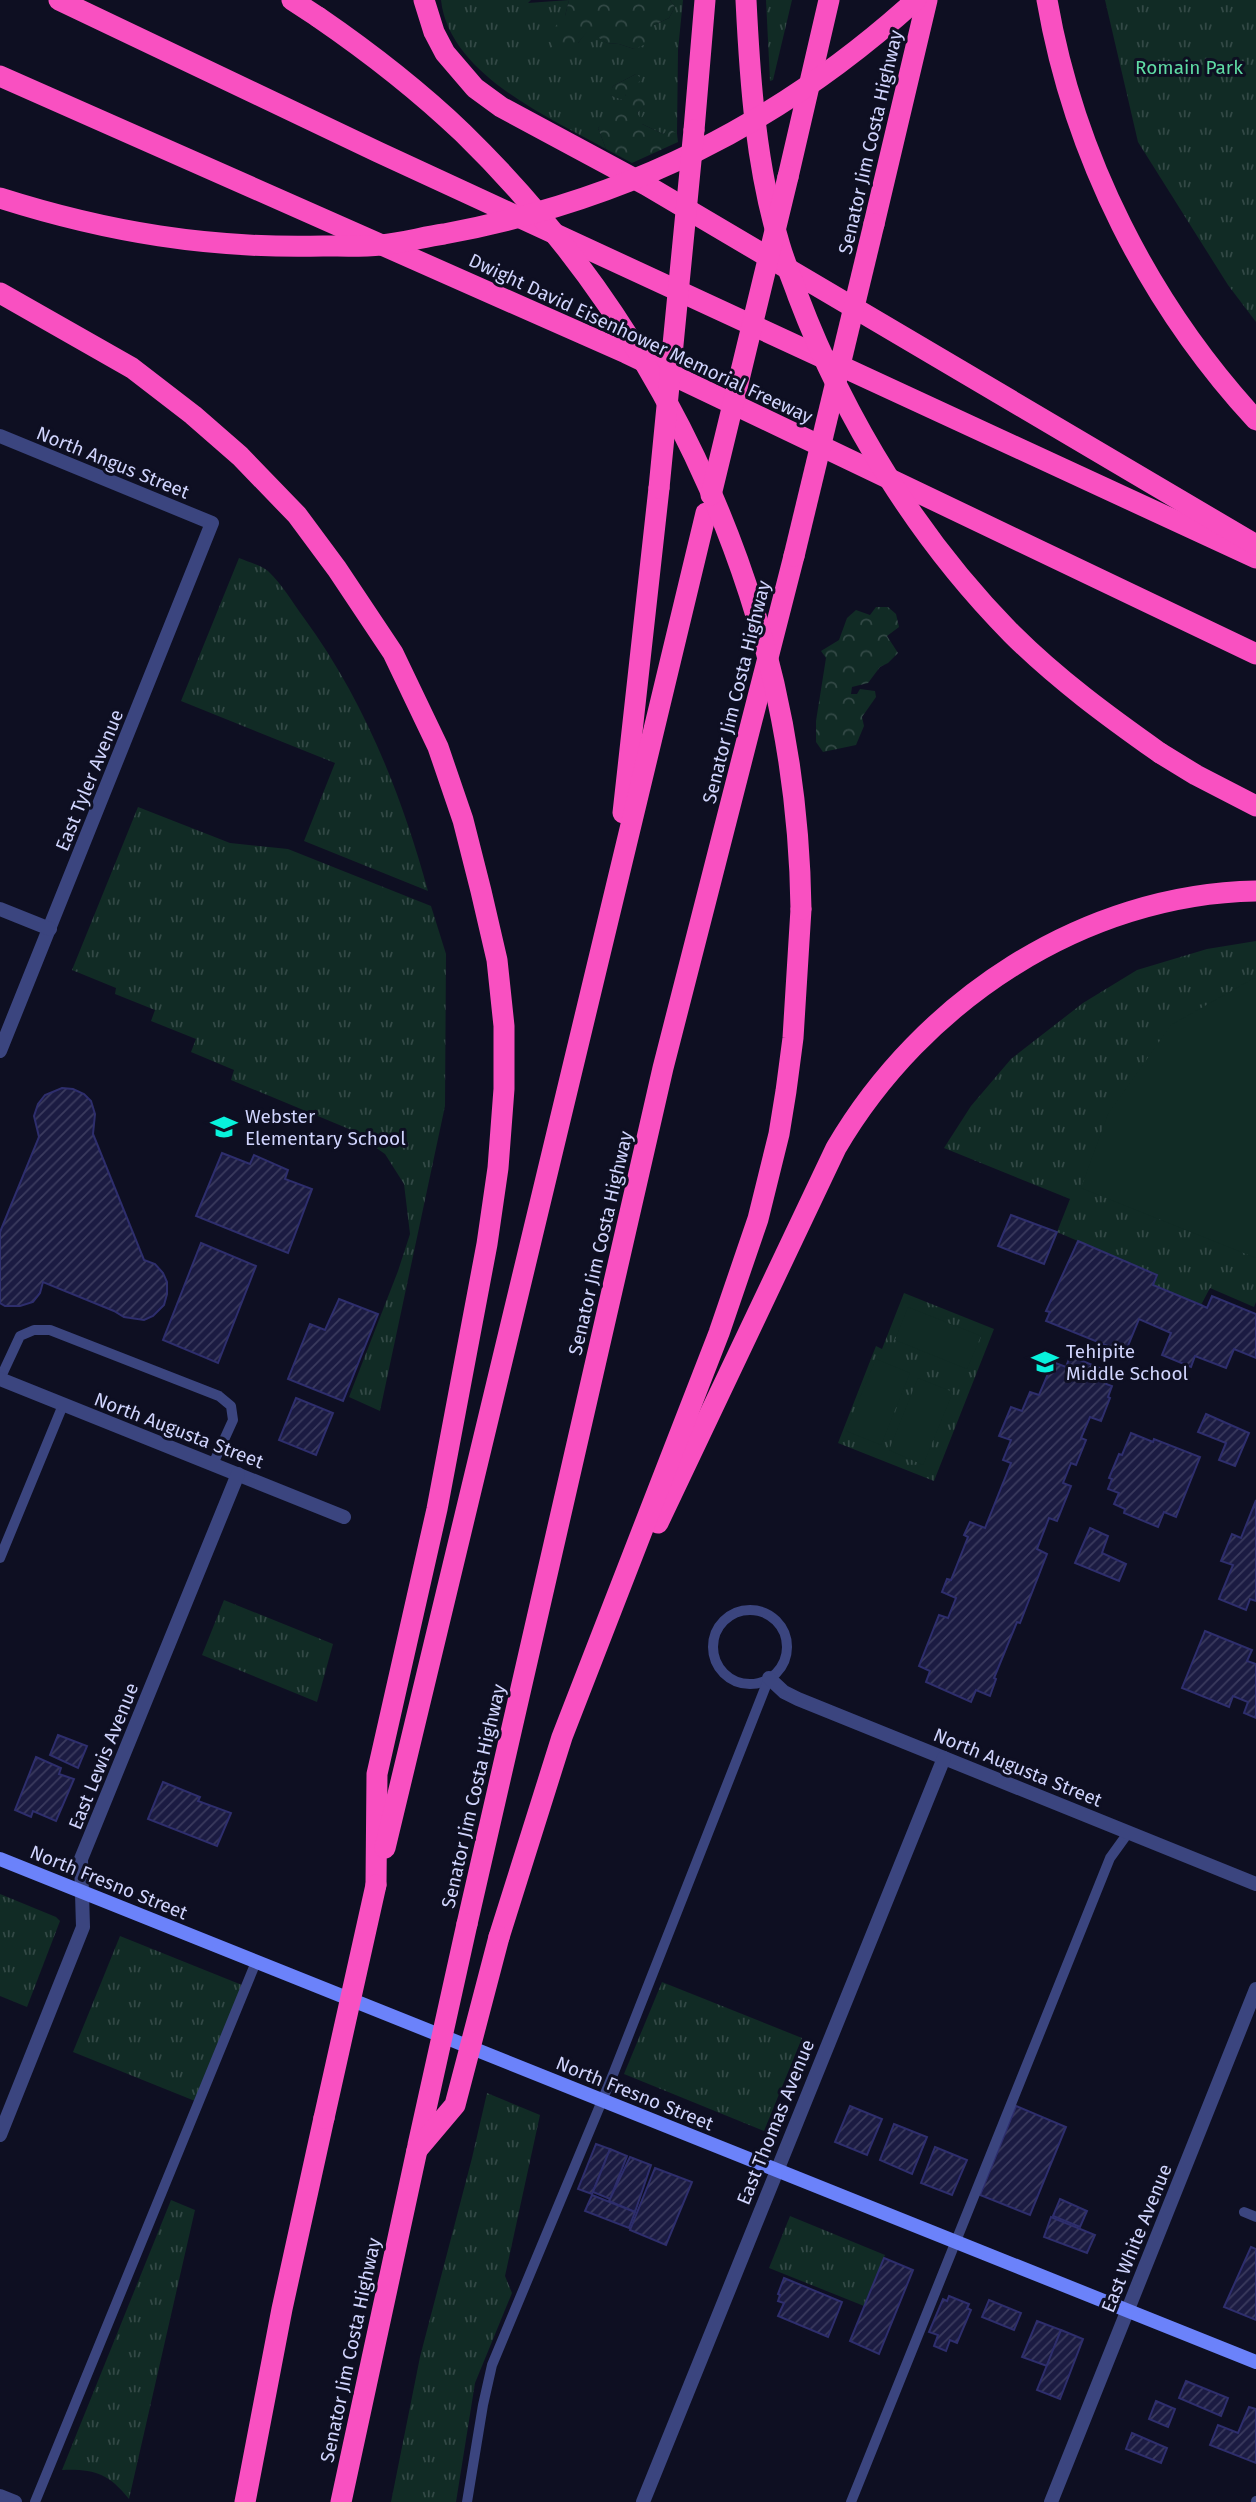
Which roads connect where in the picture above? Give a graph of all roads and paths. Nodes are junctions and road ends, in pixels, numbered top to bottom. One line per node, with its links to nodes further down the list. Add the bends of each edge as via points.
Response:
1 (59, 0): 17 (highway)
2 (292, 0): 31 (highway, bridge, via 382,64 461,132 522,195 616,315 665,395 707,480 752,603 782,729 794,802 801,909 793,1038 779,1134 758,1219 719,1333)
3 (424, 0): 16 (highway, via 434,32 457,69 501,107 646,185)
4 (705, 0): 21 (highway, bridge, via 659,488)
5 (746, 0): 19 (highway, bridge, via 760,158 780,246 829,369 876,457 920,526 1012,634 1104,713 1160,753)
6 (829, 0): 21 (highway, bridge)
7 (916, 0): 11 (highway, bridge, via 814,82 710,145 588,198 472,228 380,245 216,244 134,233)
8 (927, 0): 43 (highway, Senator Jim Costa Highway, bridge, via 794,556 663,1068)
9 (1047, 0): 13 (highway, via 1074,108 1109,200 1179,324)
10 (0, 76): 18 (highway, Dwight David Eisenhower Memorial Freeway, via 625,353)
11 (0, 198)
12 (0, 293): 37 (highway, via 132,368 240,456 297,515 393,653 438,747 481,891 497,960 504,1026 498,1168 445,1470 377,1774)
13 (1256, 420)
14 (0, 436): 15 (street, North Angus Street)
15 (212, 523): 23 (street, East Tyler Avenue)
16 (1256, 545)
17 (1256, 558)
18 (1256, 654)
19 (1256, 806)
20 (1256, 891): 31 (highway, via 1226,891 1129,912 1037,951 954,1009 877,1087 836,1148)
21 (613, 903): 37 (highway)
22 (0, 909): 23 (street)
23 (50, 929): 24 (street, East Tyler Avenue)
24 (0, 1051)
25 (0, 1379): 26 (street, North Augusta Street); 27 (lane, via 20,1336 50,1330 219,1396 231,1406 233,1420)
26 (63, 1405): 27 (street, North Augusta Street); 30 (lane)
27 (213, 1464): 28 (street, North Augusta Street)
28 (238, 1474): 29 (street, North Augusta Street); 38 (street, East Lewis Avenue, via 81,1859)
29 (344, 1517)
30 (0, 1558)
31 (600, 1637): 43 (highway, bridge, via 562,1737 499,1937 454,2105)
32 (769, 1678): 32 (lane, via 785,1659 785,1635 770,1616 758,1611 734,1613 724,1620 713,1641 717,1665 734,1681 758,1683); 33 (street, North Augusta Street, via 799,1699); 41 (lane)
33 (944, 1758): 34 (street, North Augusta Street); 44 (street, East Thomas Avenue)
34 (1128, 1833): 36 (street, North Augusta Street); 47 (lane, via 1110,1858)
35 (0, 1859): 38 (main road, North Fresno Street)
36 (1256, 1884)
37 (376, 1885): 53 (highway, bridge, via 282,2309)
38 (83, 1893): 39 (main road, North Fresno Street); 42 (street, East Lewis Avenue, via 83,1927)
39 (256, 1962): 41 (main road, North Fresno Street); 52 (lane)
40 (1256, 1989): 48 (street, East White Avenue)
41 (602, 2100): 44 (main road, North Fresno Street); 55 (lane, via 492,2365)
42 (0, 2135)
43 (417, 2150): 54 (highway, Senator Jim Costa Highway)
44 (776, 2170): 47 (main road, North Fresno Street); 56 (street, East Thomas Avenue)
45 (1244, 2212): 46 (lane)
46 (1256, 2217)
47 (955, 2242): 48 (main road, North Fresno Street); 57 (lane)
48 (1128, 2311): 49 (main road, North Fresno Street); 58 (street, East White Avenue)
49 (1256, 2362)
50 (0, 2496): 51 (street)
51 (15, 2502)
52 (35, 2502)
53 (245, 2502)
54 (341, 2502)
55 (467, 2502)
56 (643, 2502)
57 (851, 2502)
58 (1051, 2502)

